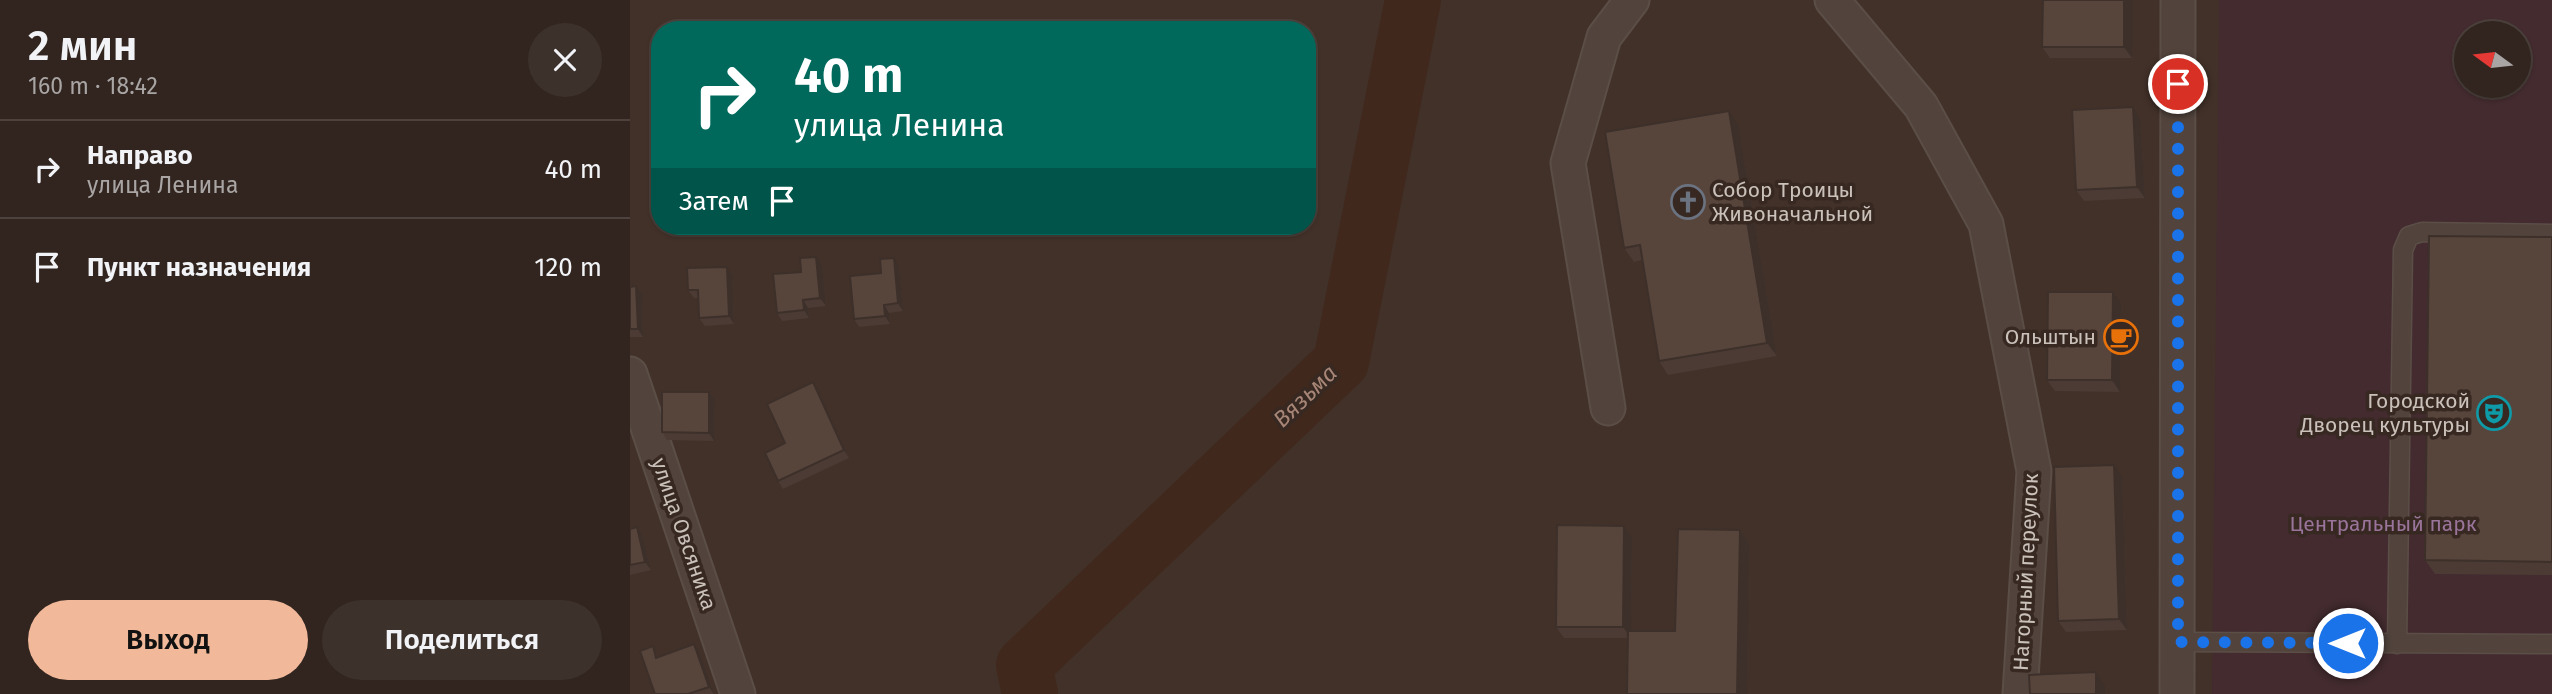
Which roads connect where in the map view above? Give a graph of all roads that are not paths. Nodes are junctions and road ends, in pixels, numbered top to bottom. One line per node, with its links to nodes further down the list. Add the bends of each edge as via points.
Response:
1 (1632, 0): 6 (street, via 1604,37 1568,163)
2 (1832, 0): 11 (street, Нагорный переулок, via 1921,106 1986,224 2034,471)
3 (2178, 0): 7 (street)
4 (2552, 234): 8 (lane, via 2422,232 2409,236 2403,250)
5 (630, 374): 10 (street, улица Овсяника)
6 (1608, 408)
7 (2178, 642): 8 (lane); 12 (street)
8 (2397, 644): 9 (lane)
9 (2552, 644)
10 (738, 694)
11 (2020, 694)
12 (2177, 694)

